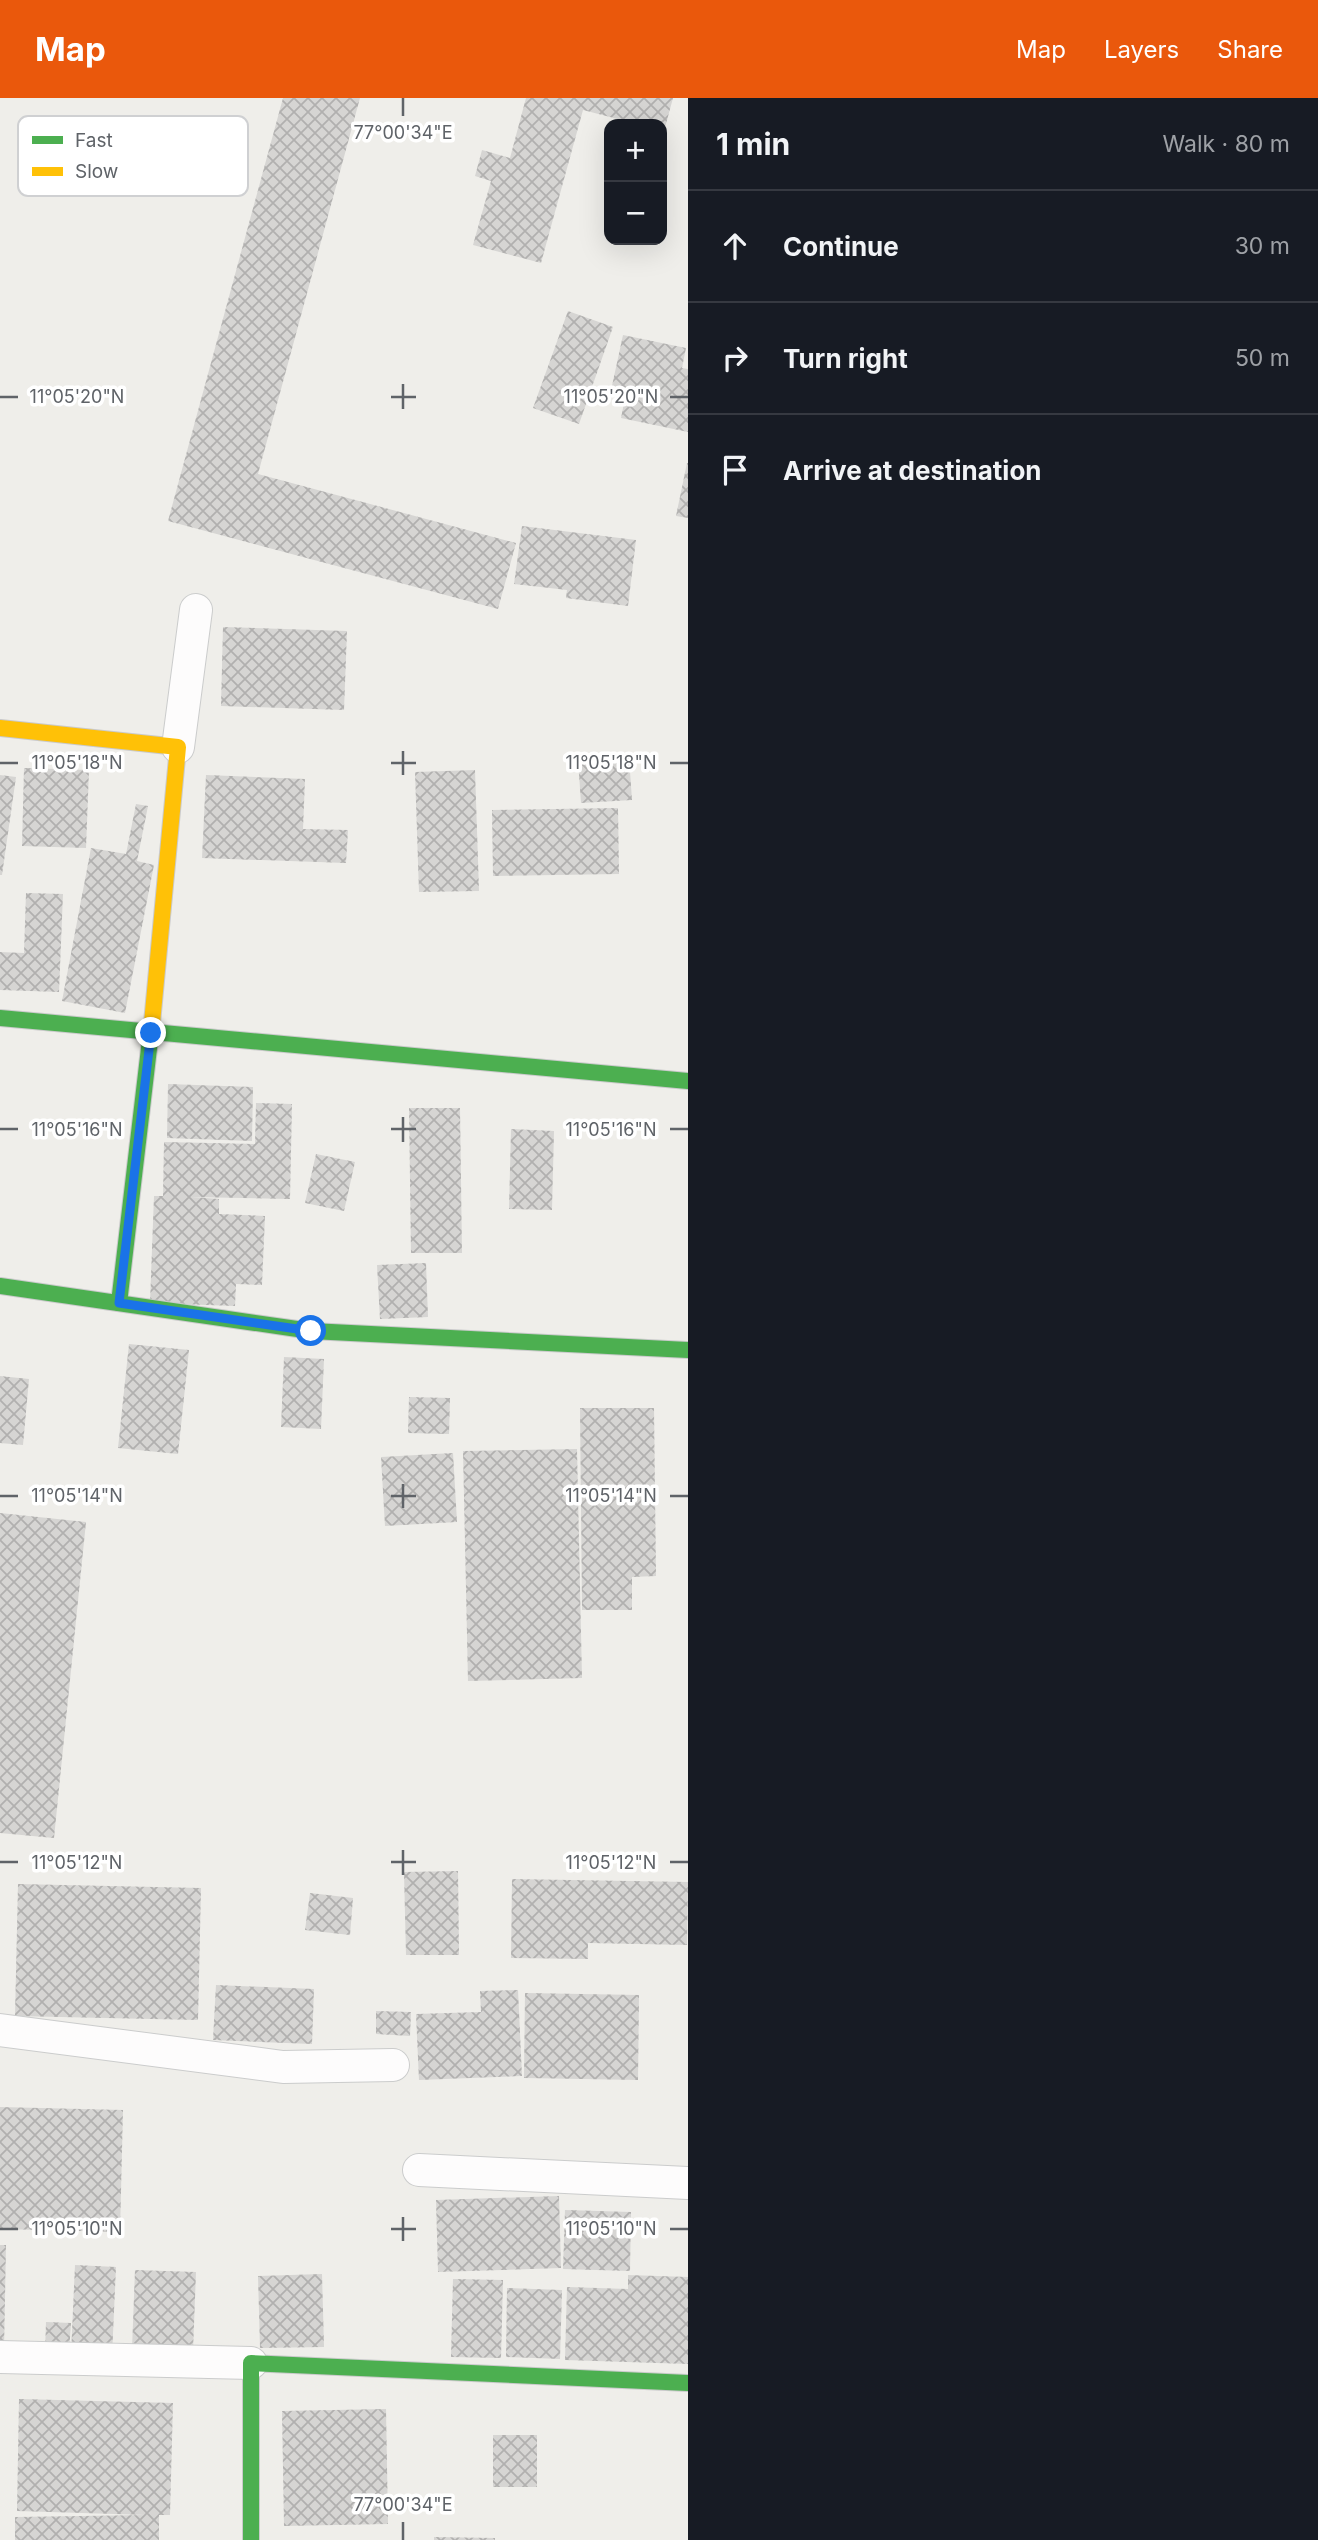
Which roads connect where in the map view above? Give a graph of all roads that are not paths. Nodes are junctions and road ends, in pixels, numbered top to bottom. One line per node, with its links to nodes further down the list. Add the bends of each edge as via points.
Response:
1 (196, 610): 3 (street)
2 (0, 728): 3 (street)
3 (178, 747): 5 (street)
4 (0, 1018): 5 (street)
5 (151, 1033): 6 (street); 8 (street)
6 (688, 1081)
7 (0, 1286): 8 (street)
8 (119, 1303): 9 (street, via 311,1331)
9 (688, 1350)
10 (0, 2030): 11 (street, via 283,2067)
11 (393, 2065)
12 (419, 2169): 13 (street)
13 (688, 2183)
14 (0, 2357): 15 (street)
15 (251, 2363): 16 (street); 17 (street)
16 (688, 2383)
17 (251, 2540)

